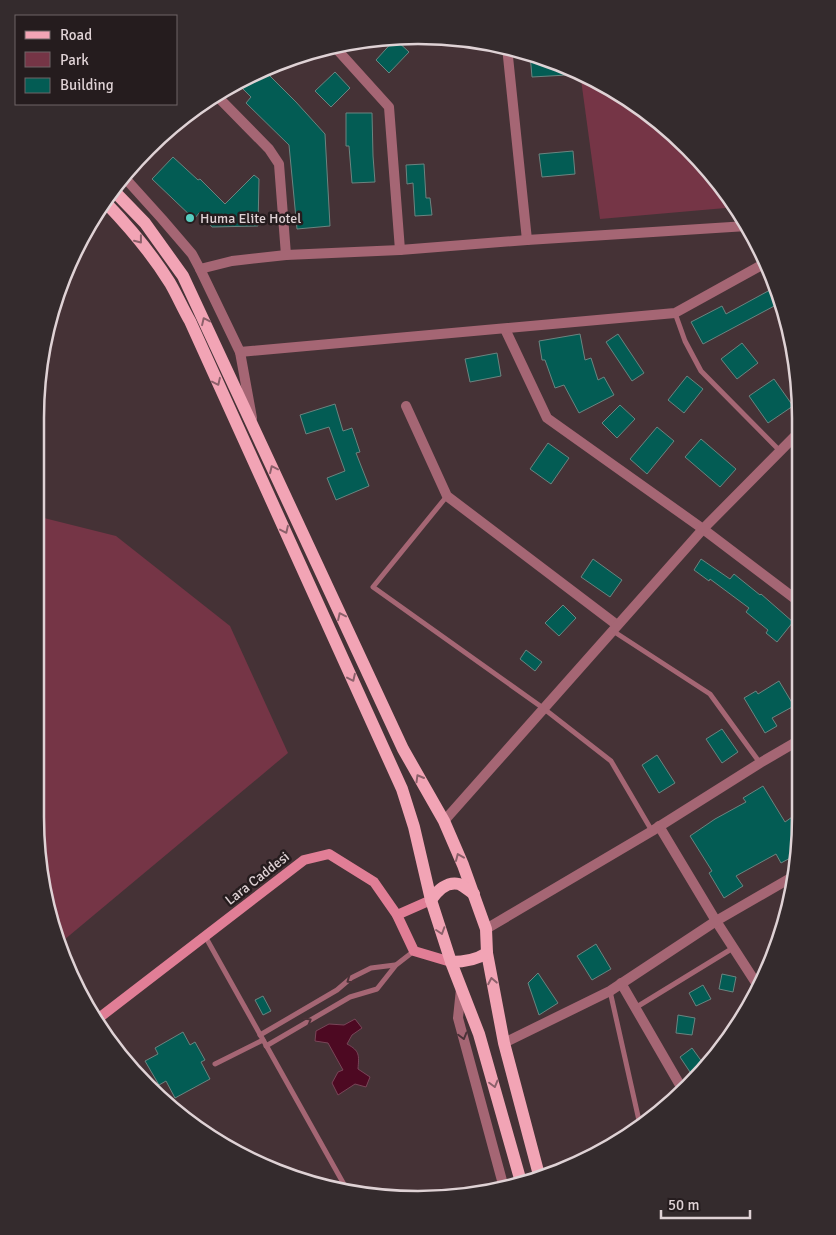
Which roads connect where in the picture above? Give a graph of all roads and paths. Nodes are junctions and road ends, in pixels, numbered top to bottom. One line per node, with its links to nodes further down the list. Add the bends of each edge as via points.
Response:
1 (339, 53): 9 (street, via 389,107)
2 (508, 55): 8 (street)
3 (221, 100): 10 (street, via 270,149 279,164)
4 (128, 182): 12 (street, via 192,254)
5 (118, 195): 17 (main road, one-way to 5, via 184,276 145,224)
6 (109, 207): 31 (main road, one-way to 31, via 154,260 190,321 402,789)
7 (739, 227): 8 (street)
8 (527, 240): 9 (street)
9 (400, 250): 10 (street)
10 (286, 255): 12 (street)
11 (760, 266): 13 (street)
12 (200, 268): 15 (street)
13 (675, 313): 14 (street); 19 (lane, via 701,372)
14 (505, 329): 15 (street); 21 (street, via 547,418)
15 (240, 352): 17 (street)
16 (406, 406): 20 (street)
17 (255, 429): 27 (main road, one-way to 17, via 403,749)
18 (792, 439): 19 (street)
19 (780, 451): 21 (street)
20 (447, 496): 23 (street); 24 (lane, via 373,586)
21 (703, 529): 22 (street); 23 (street)
22 (792, 596)
23 (615, 628): 24 (street); 26 (lane, via 710,694)
24 (543, 708): 27 (street); 28 (lane, via 611,761)
25 (792, 744): 26 (street)
26 (760, 763): 28 (street)
27 (444, 821): 30 (main road, one-way to 27)
28 (656, 829): 33 (street); 34 (street)
29 (787, 880): 33 (street)
30 (474, 894): 31 (main road, via 459,884 450,884 439,889); 34 (main road)
31 (431, 900): 32 (street); 39 (main road, one-way to 39)
32 (397, 916): 35 (street, Lara Caddesi, via 374,882 329,854 304,860); 37 (street, Lara Caddesi)
33 (716, 921): 36 (street); 42 (street)
34 (486, 928): 38 (main road)
35 (205, 936): 46 (street, Lara Caddesi); 47 (lane)
36 (734, 948): 41 (street); 45 (lane)
37 (414, 951): 39 (street); 40 (lane)
38 (487, 953): 39 (main road, via 469,961); 48 (main road, one-way to 38)
39 (451, 962): 43 (main road)
40 (396, 965): 47 (lane, one-way to 47, via 371,968 351,978); 49 (lane, one-way to 40, via 350,997 377,989)
41 (755, 981)
42 (621, 983): 44 (street); 45 (street)
43 (461, 988): 54 (main road, one-way to 54, via 490,1069); 55 (street, one-way to 55, via 458,1018)
44 (610, 990): 48 (street); 52 (lane)
45 (635, 1008): 51 (street)
46 (101, 1016)
47 (262, 1038): 49 (lane); 50 (lane)
48 (504, 1043): 53 (main road)
49 (266, 1046): 56 (lane)
50 (215, 1064)
51 (680, 1085)
52 (639, 1119)
53 (537, 1171)
54 (520, 1177)
55 (502, 1181)
56 (344, 1184)

